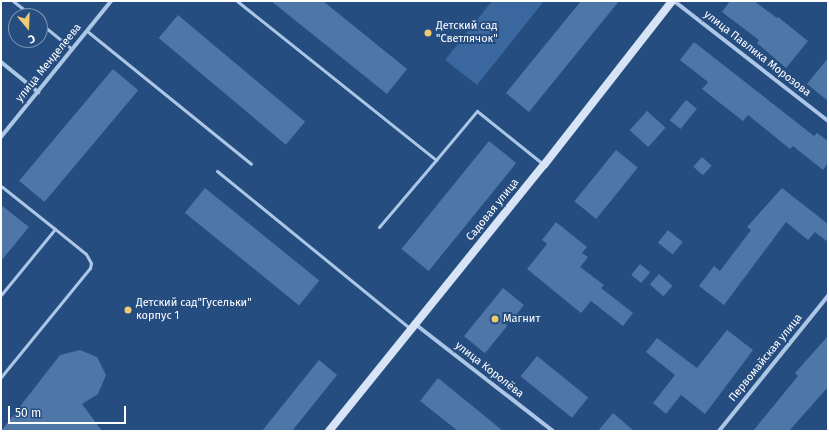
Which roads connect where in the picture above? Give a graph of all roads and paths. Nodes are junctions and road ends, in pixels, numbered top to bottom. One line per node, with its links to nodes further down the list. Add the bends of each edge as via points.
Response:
1 (13, 1): 5 (lane)
2 (111, 1): 7 (street, улица Менделеева)
3 (237, 1): 13 (lane)
4 (673, 1): 11 (street, улица Павлика Морозова); 15 (street, Садовая улица)
5 (22, 8)
6 (48, 30): 8 (lane)
7 (87, 31): 8 (street, улица Менделеева); 14 (lane)
8 (72, 49): 10 (street, улица Менделеева)
9 (1, 62): 10 (street)
10 (38, 92): 12 (street, улица Менделеева)
11 (828, 121)
12 (1, 137)
13 (436, 160): 15 (lane, via 477,111); 18 (lane)
14 (251, 164)
15 (544, 165): 22 (street, Садовая улица)
16 (217, 171): 22 (lane)
17 (1, 186): 19 (lane)
18 (379, 227)
19 (55, 229): 20 (lane); 23 (lane, via 86,254 91,263 90,268)
20 (1, 296)
21 (828, 296): 26 (street, Первомайская улица)
22 (413, 326): 24 (street, Садовая улица); 25 (street, улица Королёва)
23 (1, 377)
24 (330, 431)
25 (553, 431)
26 (719, 431)

